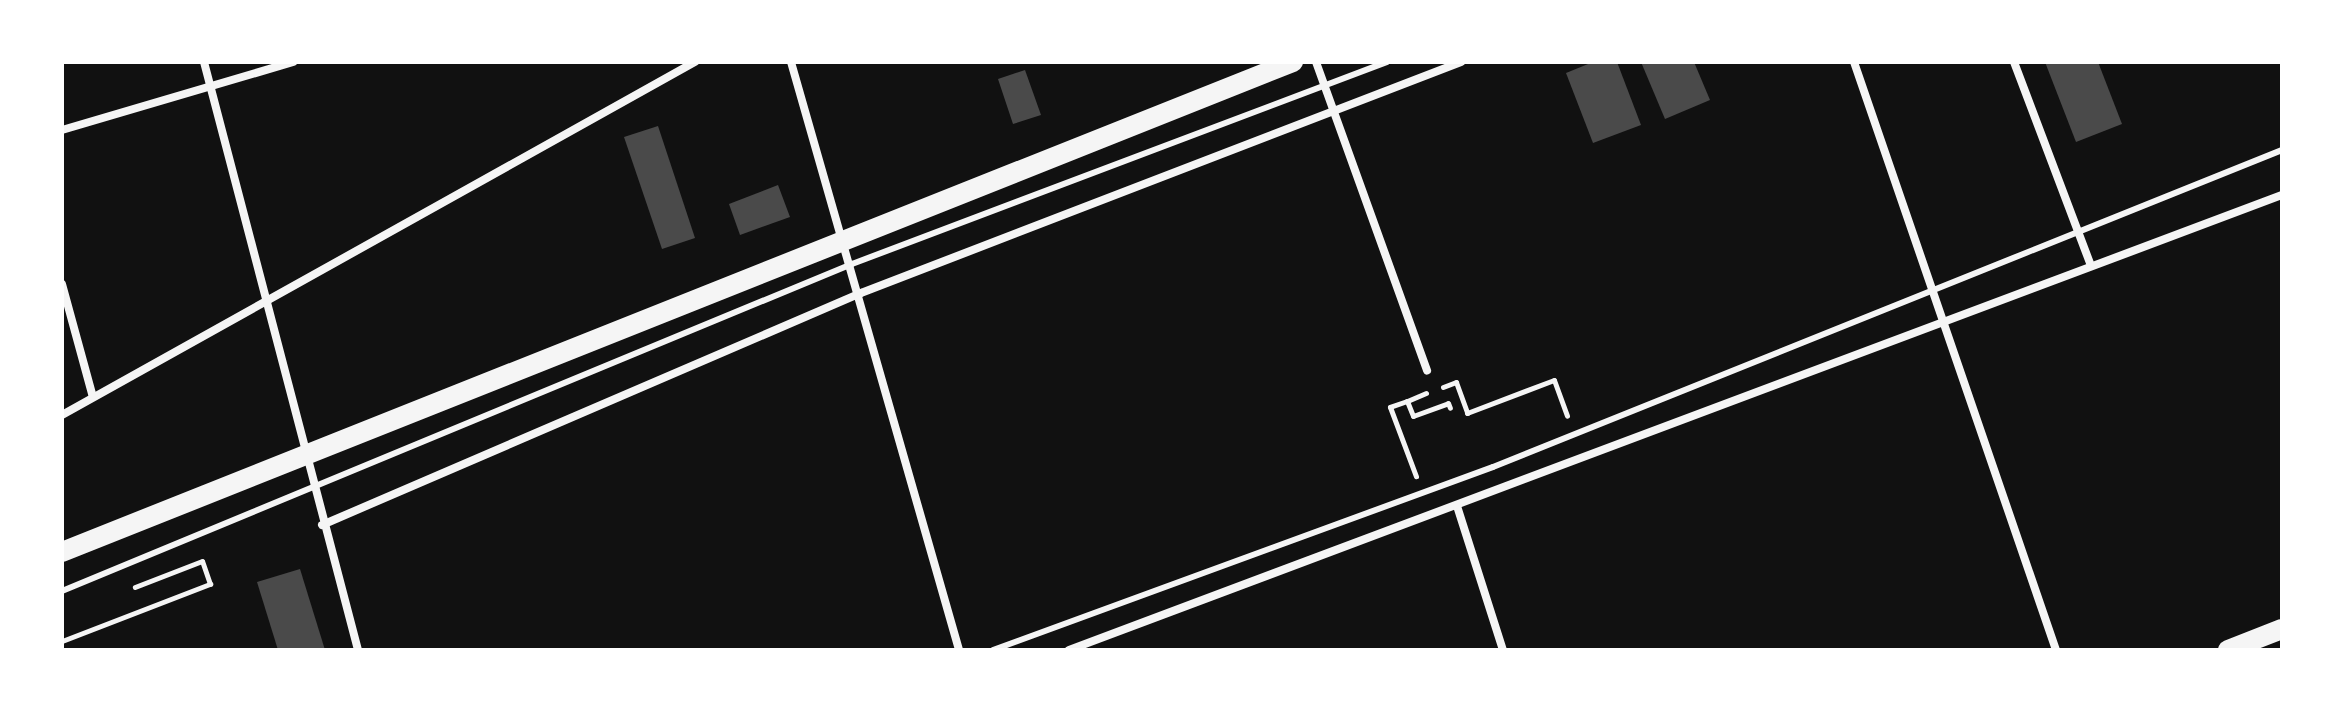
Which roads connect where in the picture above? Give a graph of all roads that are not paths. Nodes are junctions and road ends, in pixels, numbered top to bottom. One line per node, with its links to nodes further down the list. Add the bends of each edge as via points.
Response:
1 (204, 62): 11 (street)
2 (293, 62): 11 (street)
3 (695, 62): 24 (street)
4 (791, 62): 18 (street)
5 (1293, 62): 18 (main road)
6 (1316, 62): 12 (street)
7 (1387, 62): 12 (lane)
8 (1461, 62): 13 (street)
9 (1854, 62): 22 (street)
10 (2014, 62): 17 (street)
11 (210, 85): 14 (street); 24 (street)
12 (1325, 86): 13 (street); 19 (lane)
13 (1335, 113): 23 (street); 26 (street)
14 (62, 130)
15 (2282, 150): 17 (lane)
16 (2282, 195): 20 (street)
17 (2077, 231): 20 (street); 22 (lane)
18 (844, 236): 19 (street); 29 (main road)
19 (852, 264): 23 (street); 30 (lane)
20 (2091, 266): 25 (street)
21 (62, 284): 27 (street)
22 (1933, 288): 25 (street); 38 (lane, via 1574,434)
23 (861, 293): 32 (street); 37 (street)
24 (267, 301): 27 (street); 29 (street)
25 (1945, 321): 31 (street); 41 (street)
26 (1427, 371)
27 (93, 397): 28 (street)
28 (62, 415)
29 (303, 455): 30 (street); 33 (main road)
30 (310, 488): 32 (street); 34 (lane)
31 (1457, 506): 39 (street); 40 (street)
32 (322, 525): 36 (street)
33 (62, 552)
34 (62, 591)
35 (2282, 629): 42 (main road)
36 (358, 650)
37 (959, 650)
38 (993, 650)
39 (1069, 650)
40 (1503, 650)
41 (2056, 650)
42 (2228, 650)

